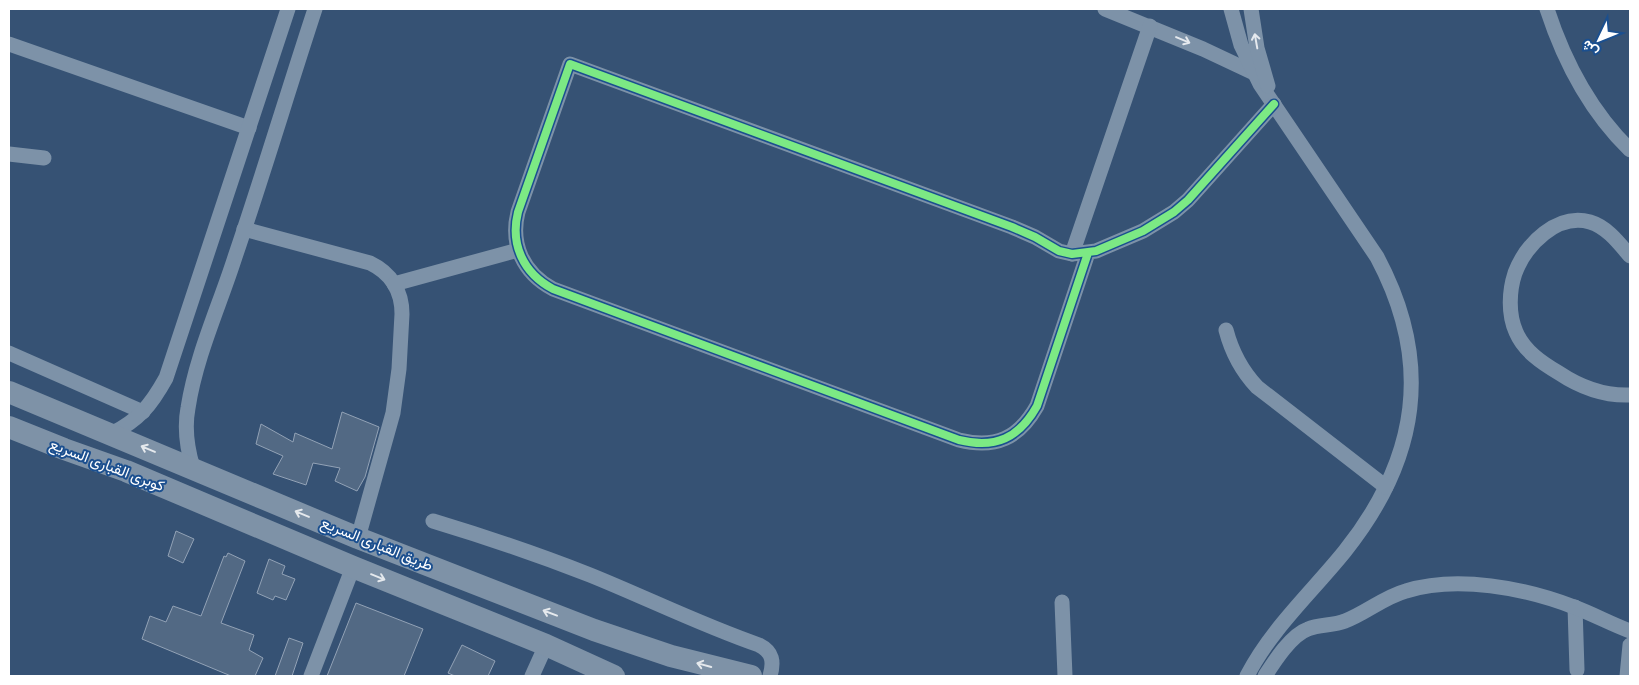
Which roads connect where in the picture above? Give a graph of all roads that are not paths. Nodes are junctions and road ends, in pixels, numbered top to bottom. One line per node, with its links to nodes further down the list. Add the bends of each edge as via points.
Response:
1 (288, 9): 11 (street)
2 (315, 9): 15 (street)
3 (1105, 9): 7 (street)
4 (1231, 9): 9 (street, via 1241,45)
5 (1251, 9): 10 (street, one-way to 5, via 1257,48)
6 (1547, 9): 12 (street, via 1581,88)
7 (1150, 26): 9 (street, one-way to 9); 18 (street)
8 (9, 44): 11 (street)
9 (1254, 73): 10 (street)
10 (1274, 104): 17 (street, via 1174,212 1144,231); 30 (street, via 1377,257 1402,315 1410,356 1411,398 1405,440)
11 (249, 128): 25 (street, via 172,361 158,393)
12 (1630, 150)
13 (9, 154): 14 (street)
14 (44, 158)
15 (244, 229): 20 (street, via 370,263 384,271); 29 (street, via 211,321 189,402 186,433)
16 (518, 250): 17 (street, via 535,277 553,289 975,444 1005,439 1030,420); 18 (street, via 515,227 518,212 570,64 1012,227 1059,251); 20 (street)
17 (1088, 253): 18 (street)
18 (1072, 254)
19 (1630, 256): 24 (street, via 1601,227 1582,220 1561,223 1543,234 1524,256 1513,281 1510,306 1513,325 1521,342 1547,366 1590,389)
20 (394, 284): 33 (street, via 402,306 396,391)
21 (1226, 330): 30 (street, via 1240,367 1257,386)
22 (9, 353): 25 (street)
23 (9, 392): 27 (highway, طريق القبارى السريع)
24 (1630, 395)
25 (143, 412): 27 (street)
26 (9, 427): 31 (highway, كوبرى القبارى السريع)
27 (111, 434): 29 (highway, طريق القبارى السريع, one-way to 27)
28 (9, 438): 31 (highway, via 157,494)
29 (193, 468): 33 (highway, طريق القبارى السريع, one-way to 29)
30 (1386, 486): 47 (street, via 1361,530 1267,643)
31 (205, 504): 34 (highway, طريق القبارى السريع)
32 (432, 521): 45 (street, via 588,574 759,644 771,656)
33 (358, 538): 44 (highway, طريق القبارى السريع, one-way to 33, via 636,645)
34 (354, 567): 38 (highway, طريق القبارى السريع, one-way to 38); 41 (street)
35 (1062, 602): 46 (street)
36 (1575, 607): 37 (street); 40 (street); 48 (street, via 1530,593 1491,587 1445,584 1419,587 1392,596 1345,621 1307,629 1293,640)
37 (1630, 631)
38 (546, 645): 42 (street); 43 (highway, طريق القبارى السريع)
39 (1630, 645): 49 (street)
40 (1577, 670)
41 (311, 676)
42 (532, 676)
43 (614, 676)
44 (752, 676)
45 (770, 676)
46 (1065, 676)
47 (1246, 676)
48 (1265, 676)
49 (1626, 676)

